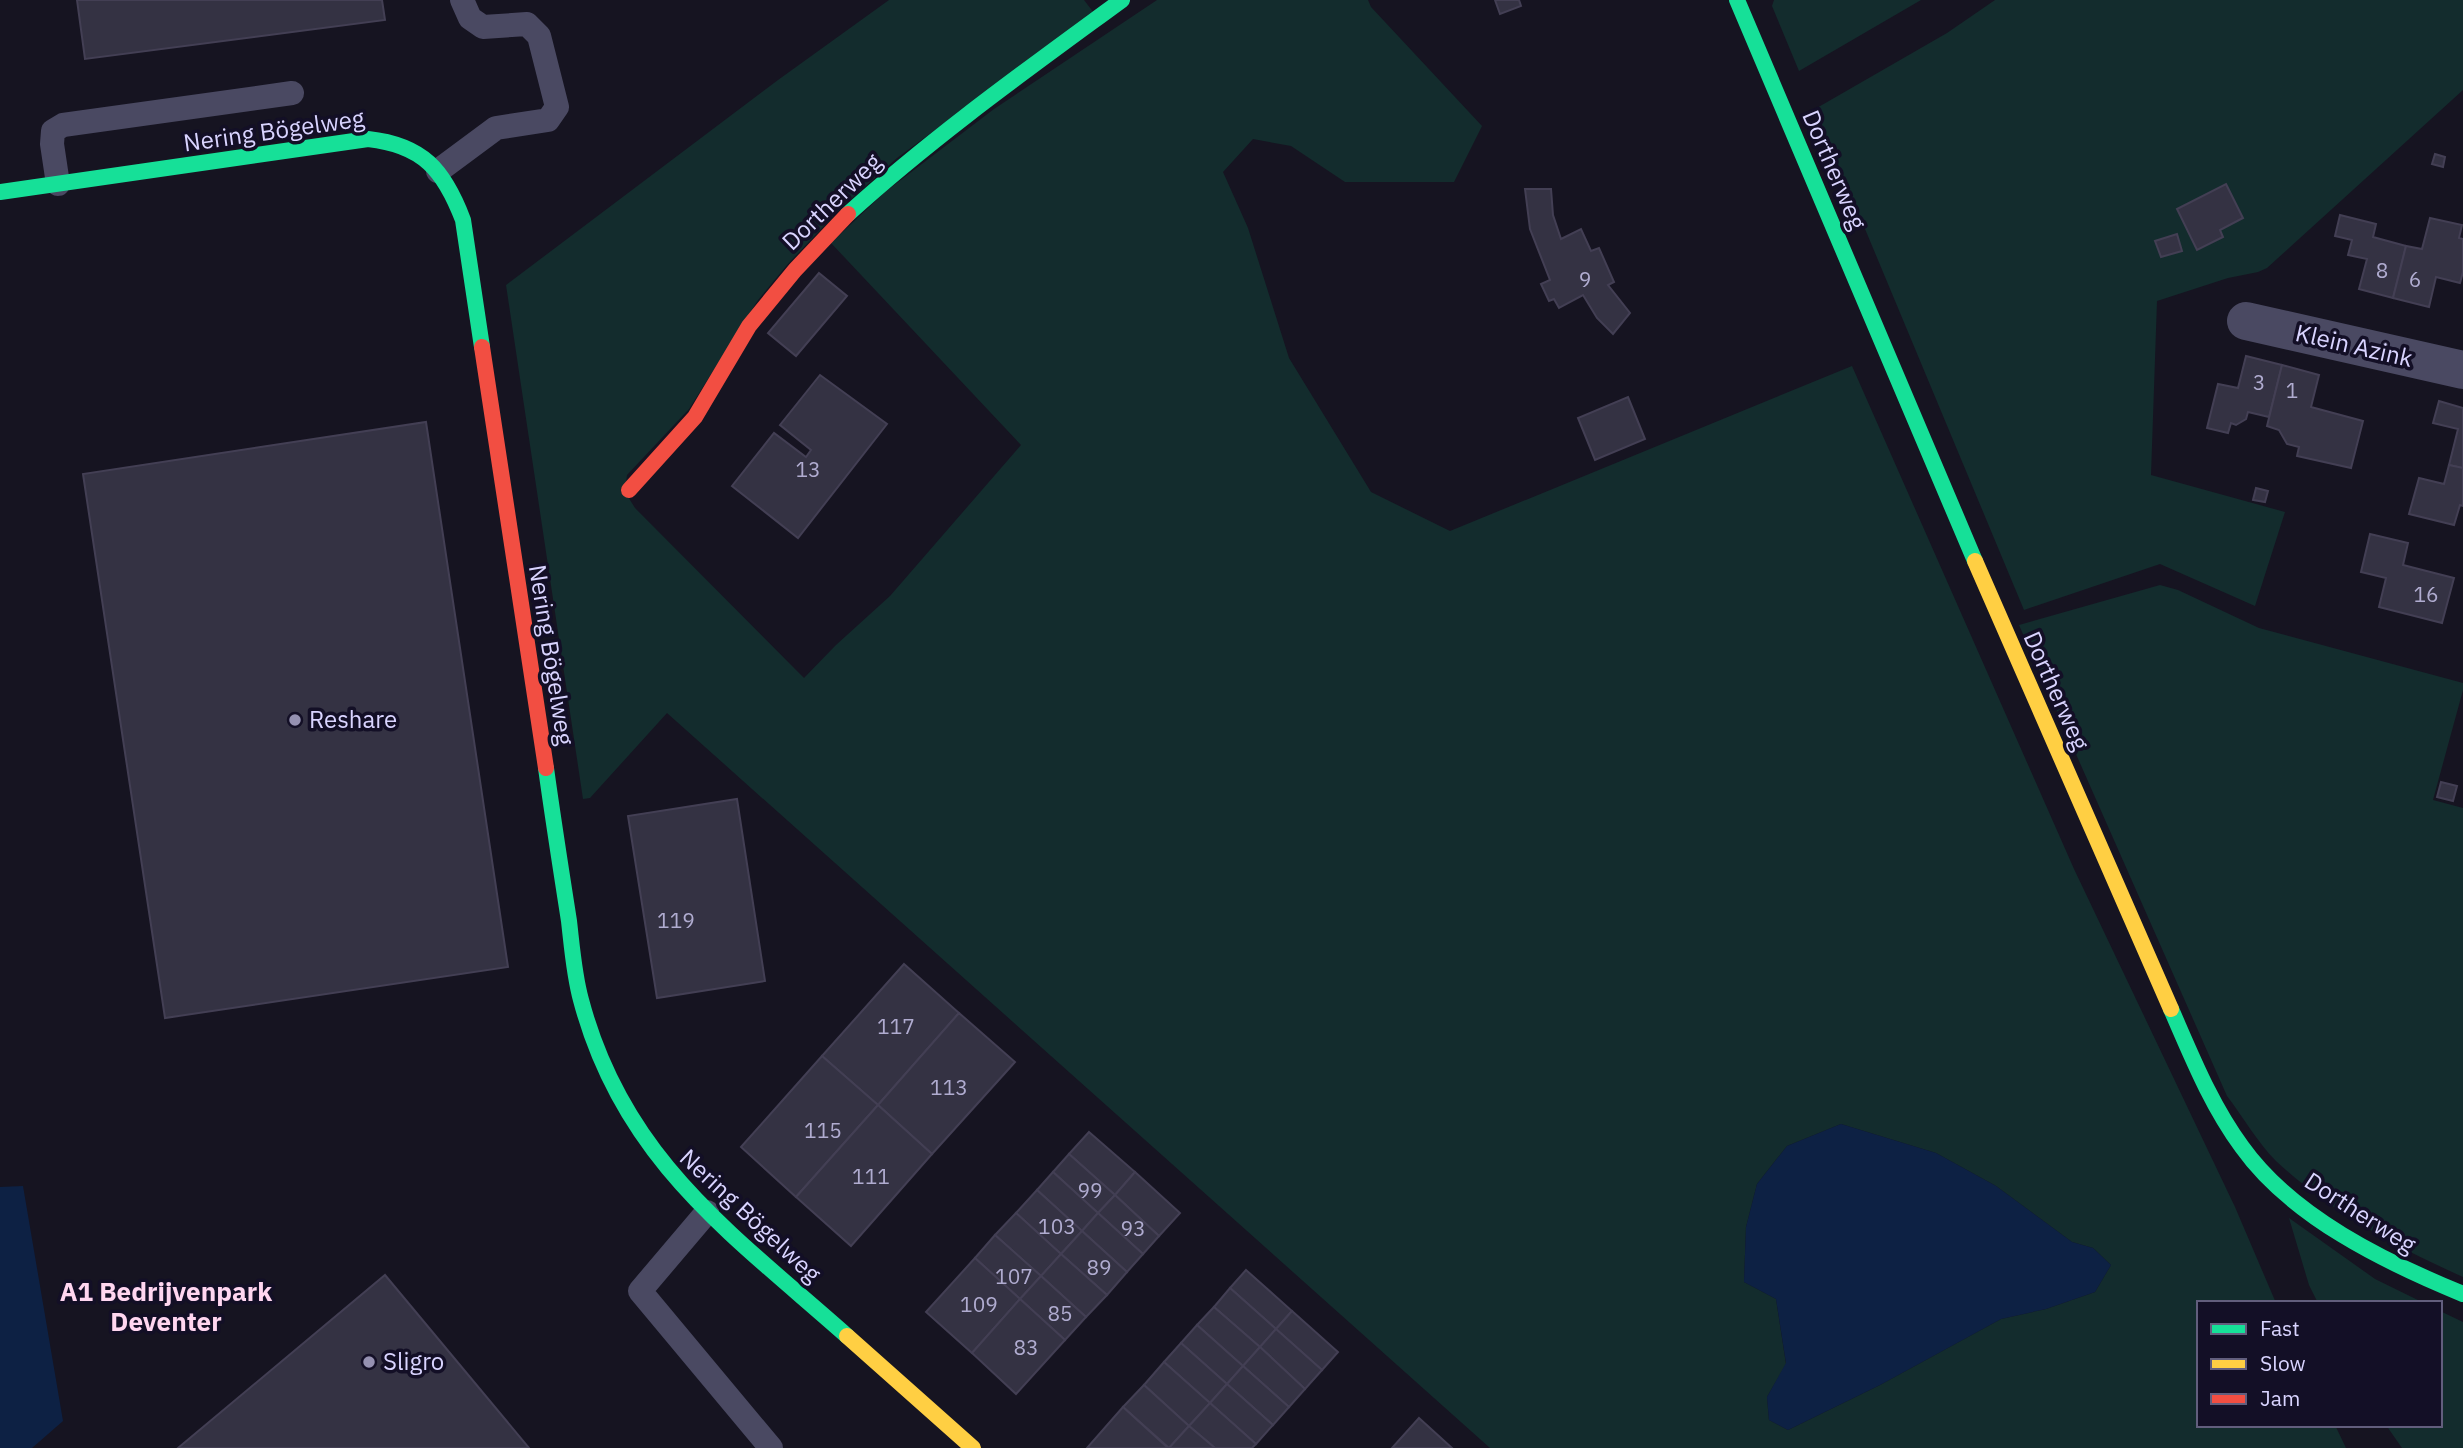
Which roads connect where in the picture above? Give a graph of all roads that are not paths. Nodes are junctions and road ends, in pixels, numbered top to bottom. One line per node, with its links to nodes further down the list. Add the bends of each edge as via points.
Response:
1 (461, 0): 5 (lane, via 470,18 483,27 527,24 539,36 557,107 548,120 496,128)
2 (1122, 0): 10 (street, Dortherweg, via 968,114 843,219 749,326 695,417)
3 (1737, 0): 12 (street, Dortherweg, via 2002,625 2205,1087 2234,1136 2269,1178 2324,1222 2415,1275)
4 (292, 93): 6 (lane, via 63,125 53,131)
5 (438, 171): 6 (street, Nering Bögelweg, via 423,155 401,143 368,139); 11 (street, Nering Bögelweg, via 449,184 463,220 580,997 601,1063 638,1133)
6 (58, 184): 7 (street, Nering Bögelweg)
7 (0, 192)
8 (2246, 321): 9 (street, Klein Azink)
9 (2463, 370)
10 (629, 490)
11 (707, 1212): 13 (lane, via 639,1291); 14 (street, Nering Bögelweg)
12 (2463, 1294)
13 (771, 1448)
14 (973, 1448)

